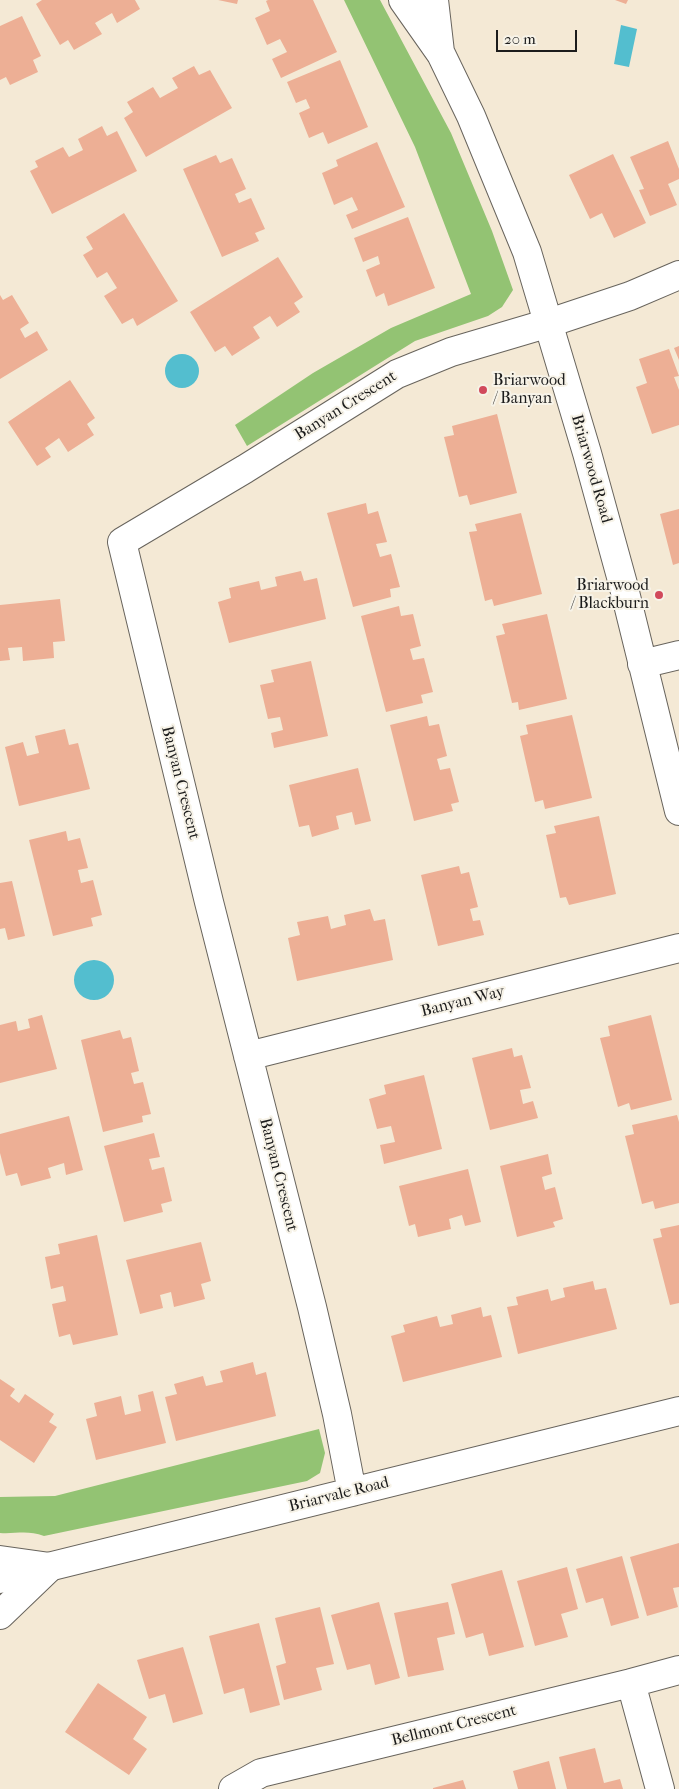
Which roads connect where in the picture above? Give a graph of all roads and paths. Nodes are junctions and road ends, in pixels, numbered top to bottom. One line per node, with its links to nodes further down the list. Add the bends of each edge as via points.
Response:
1 (403, 0): 3 (street, Briarwood Road)
2 (434, 0): 3 (street, Briarwood Road)
3 (441, 54): 5 (street, Briarwood Road, via 471,116 527,252)
4 (679, 276): 5 (street)
5 (549, 323): 7 (street, Briarwood Road); 10 (street, Banyan Crescent, via 451,352 397,374 122,542)
6 (679, 655): 7 (street)
7 (642, 664): 8 (street, Briarwood Road)
8 (679, 811)
9 (679, 948): 10 (street, Banyan Way)
10 (248, 1056): 12 (street, Banyan Crescent, via 314,1317)
11 (679, 1410): 12 (street, Briarvale Road)
12 (352, 1492): 14 (street, Briarvale Road)
13 (0, 1560): 14 (street)
14 (50, 1567): 15 (street, Briarvale Road); 16 (street)
15 (0, 1580)
16 (0, 1615)
17 (679, 1670): 18 (street, Bellmont Crescent)
18 (631, 1683): 19 (street, Bellmont Crescent, via 261,1773); 20 (street)
19 (233, 1789)
20 (660, 1789)

